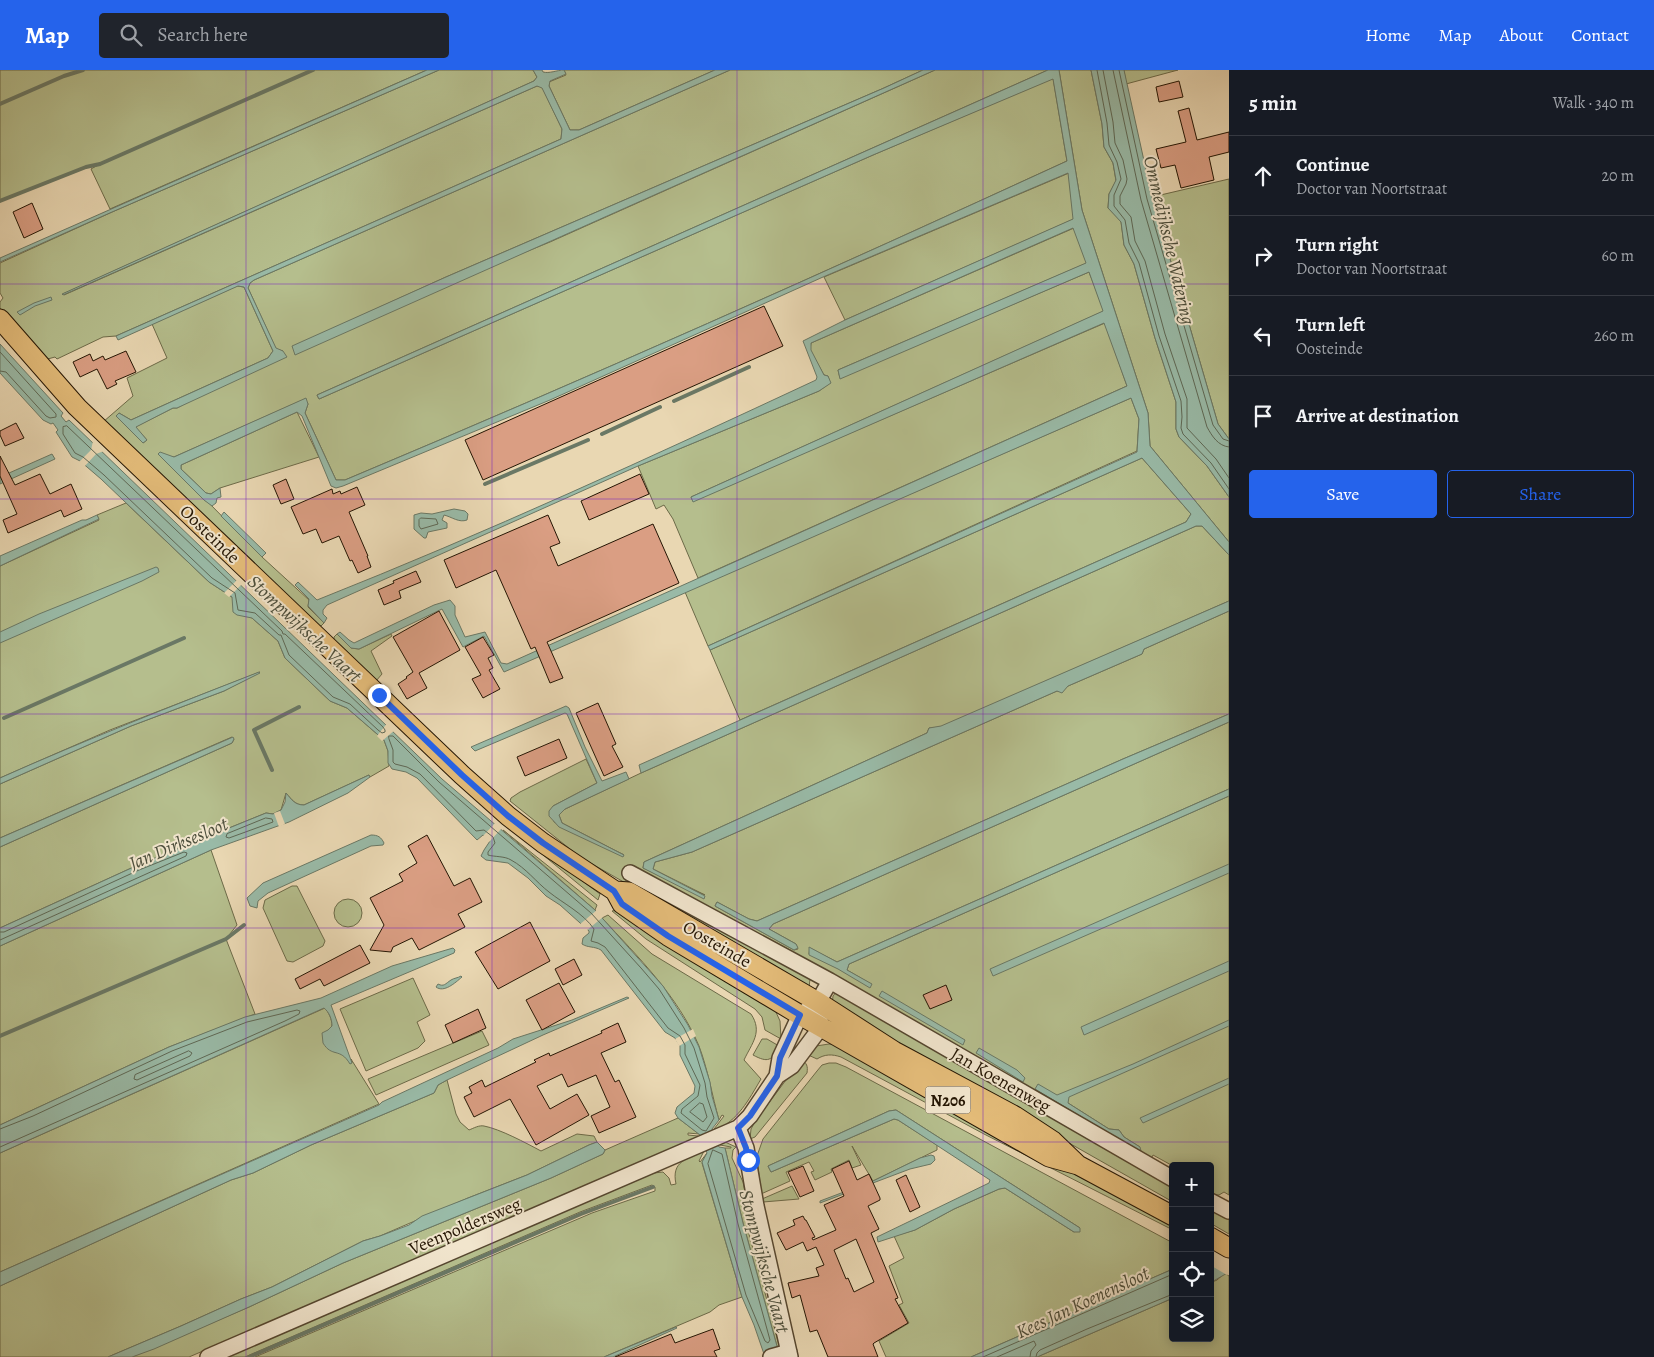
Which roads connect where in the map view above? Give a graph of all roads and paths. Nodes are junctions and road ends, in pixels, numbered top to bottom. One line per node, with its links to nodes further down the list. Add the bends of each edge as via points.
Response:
1 (0, 319): 3 (main road, Oosteinde / N206, via 76,407 462,775 543,843)
2 (630, 873): 4 (street, Oosteinde)
3 (614, 891): 5 (main road, Oosteinde / N206, via 629,892); 6 (main road, Oosteinde / N206, via 622,904 668,936)
4 (830, 981): 5 (street); 11 (street, Jan Koenenweg)
5 (818, 1002): 6 (street); 7 (street); 10 (main road, Jan Koenenweg / N206, via 894,1051 1015,1116 1053,1141)
6 (800, 1015): 7 (main road, Oosteinde / N206); 8 (street, via 780,1058)
7 (821, 1027): 8 (street, via 792,1066); 10 (main road, Jan Koenenweg / N206, via 1049,1157)
8 (777, 1076): 9 (street)
9 (738, 1128): 17 (street, via 746,1148); 18 (street, Veenpoldersweg)
10 (1078, 1165): 14 (main road, Jan Koenenweg / N206)
11 (1169, 1177)
12 (1214, 1202): 13 (street)
13 (1229, 1211)
14 (1169, 1214)
15 (1214, 1239): 16 (main road)
16 (1229, 1248)
17 (782, 1355)
18 (208, 1357)

